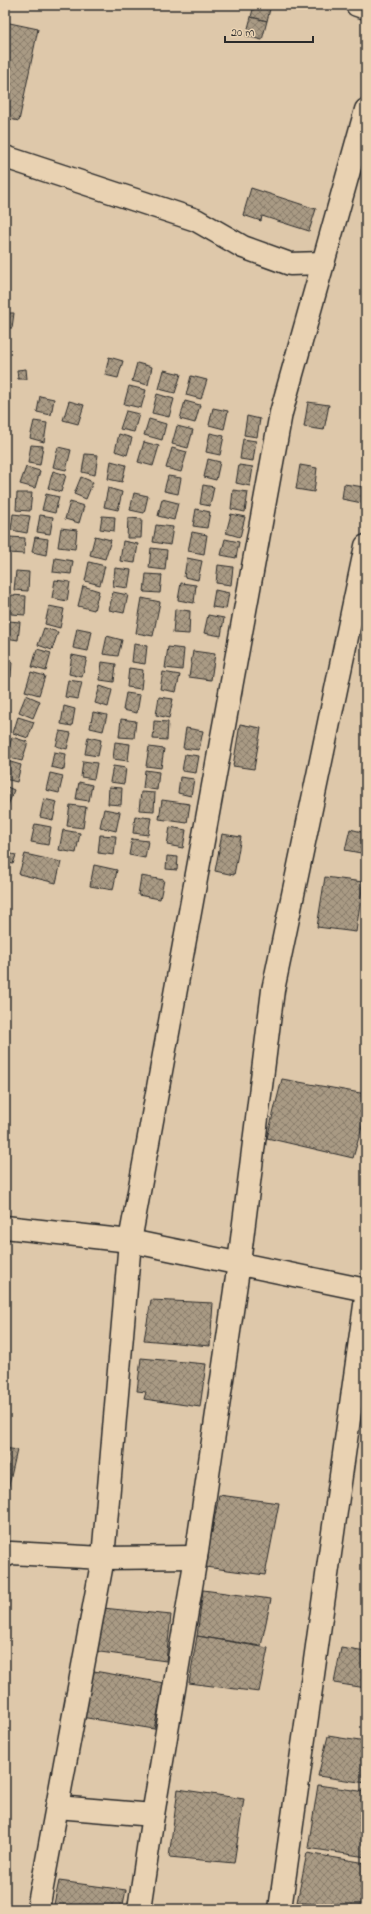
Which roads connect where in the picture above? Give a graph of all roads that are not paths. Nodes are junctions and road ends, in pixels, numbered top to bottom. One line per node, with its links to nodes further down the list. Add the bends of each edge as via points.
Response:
1 (357, 5): 2 (street)
2 (366, 8)
3 (366, 110): 5 (street)
4 (5, 157): 5 (street, via 196,220 243,247 290,264)
5 (323, 263): 8 (street, via 281,413)
6 (366, 546): 9 (street, via 274,990)
7 (5, 1227): 8 (street)
8 (130, 1241): 9 (street); 14 (street)
9 (239, 1263): 10 (street); 13 (street)
10 (366, 1290)
11 (366, 1298): 19 (street)
12 (5, 1556): 14 (street, via 11,1553)
13 (196, 1557): 14 (street); 16 (street)
14 (103, 1558): 15 (street)
15 (57, 1807): 16 (street); 17 (street)
16 (153, 1815): 18 (street)
17 (38, 1909)
18 (140, 1909)
19 (280, 1909)

